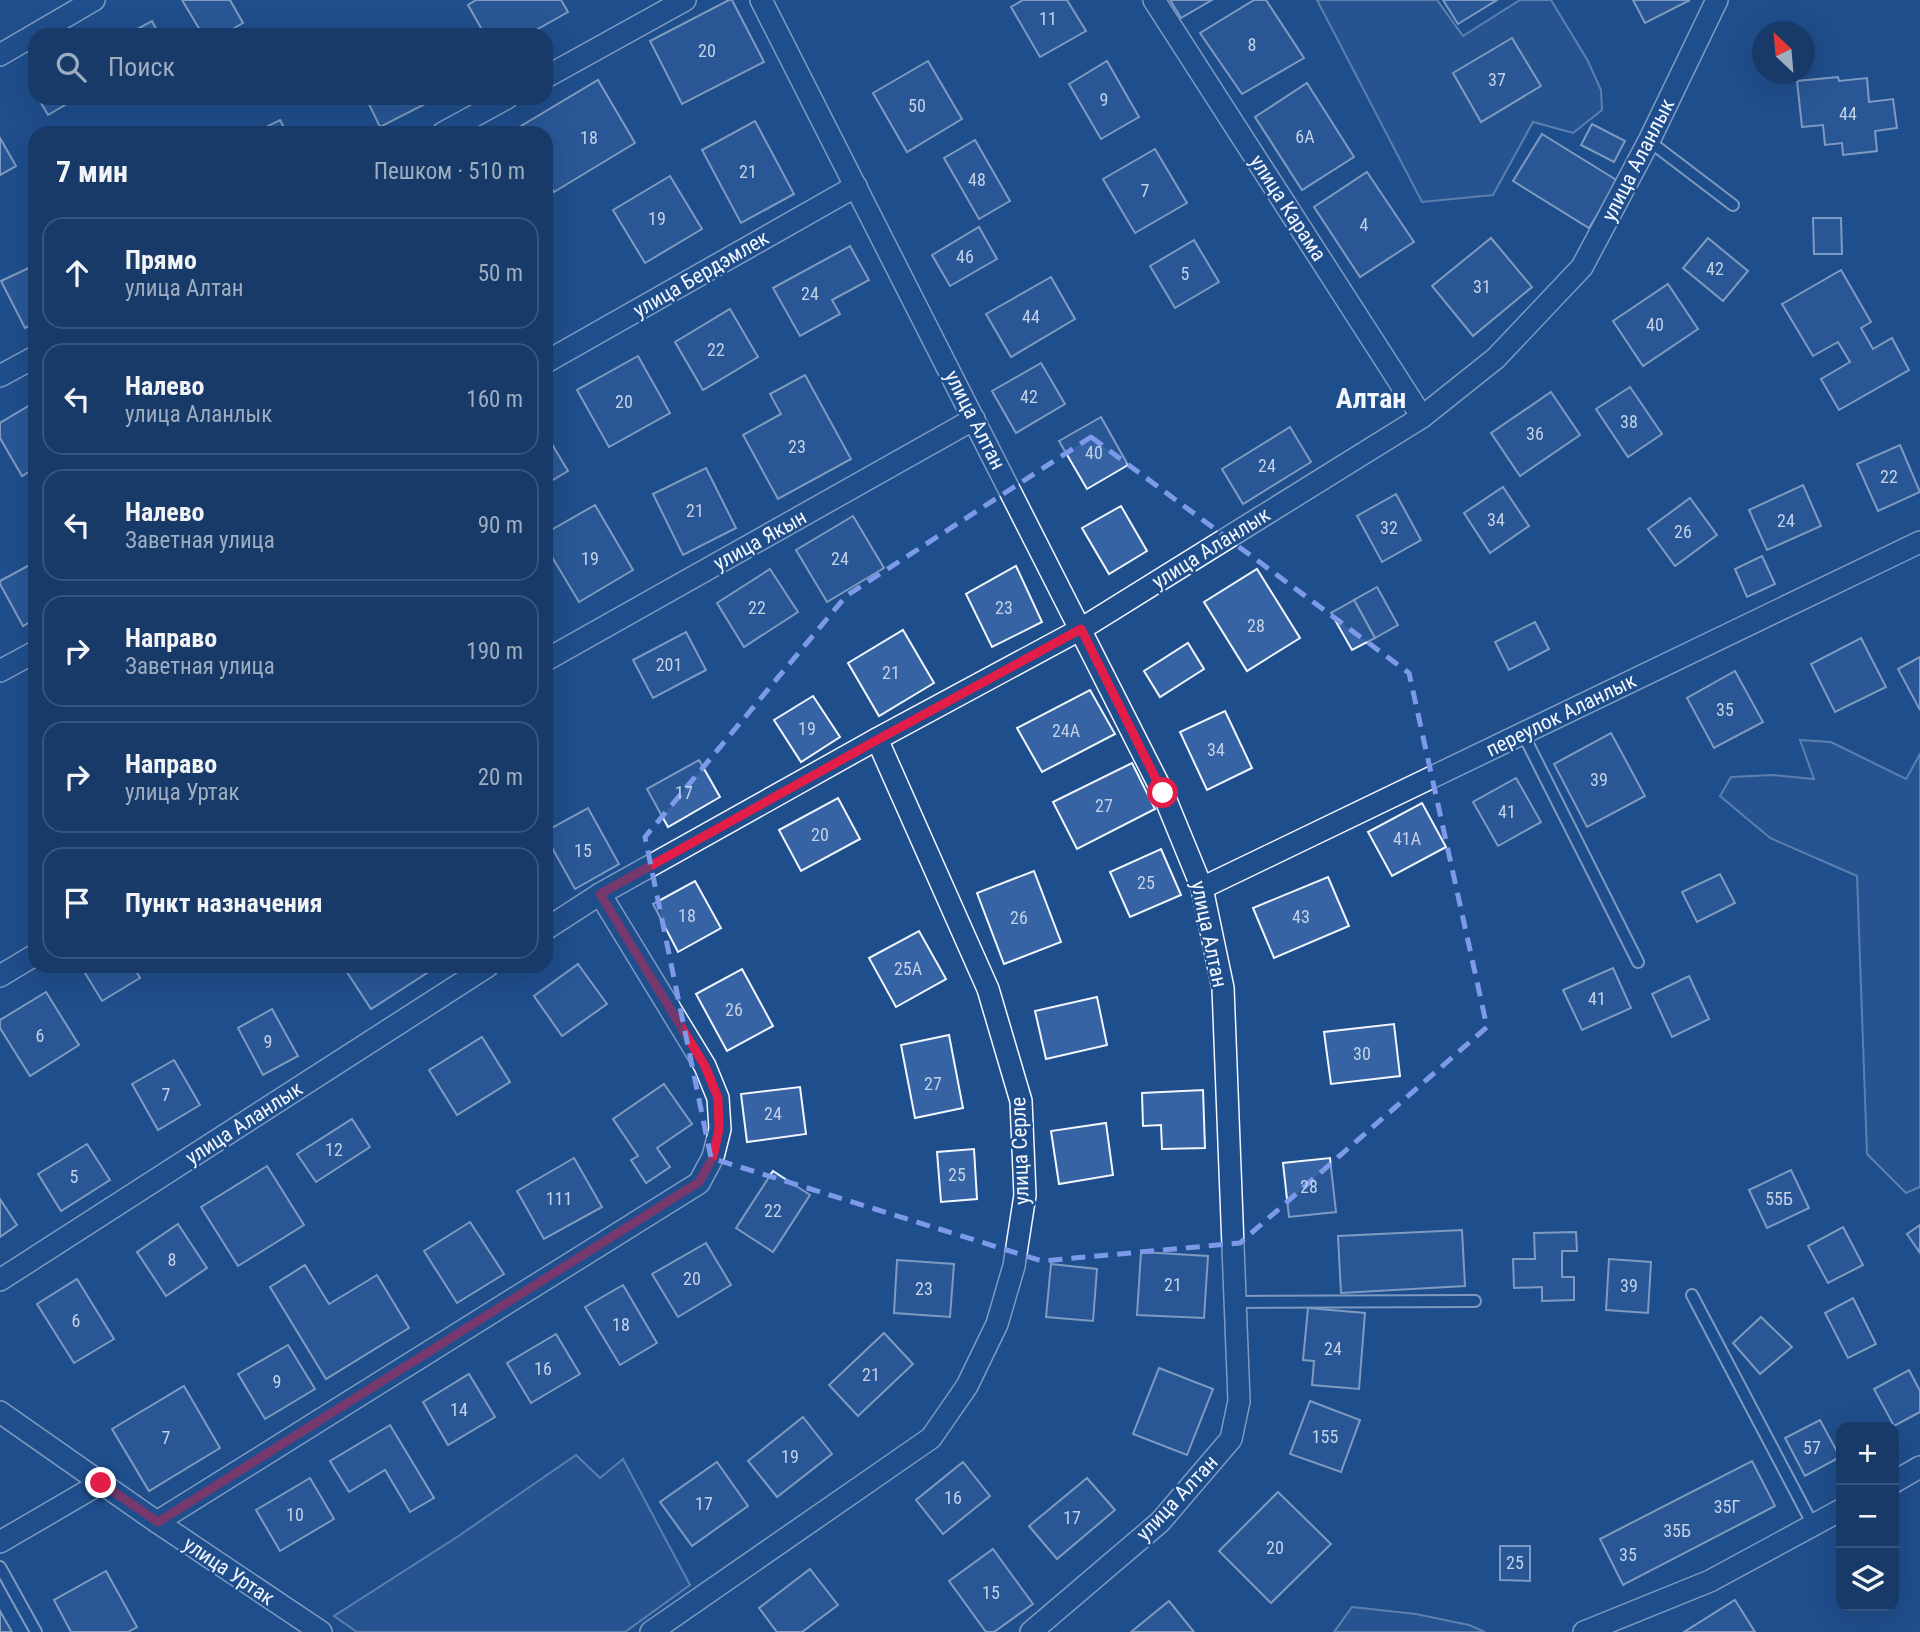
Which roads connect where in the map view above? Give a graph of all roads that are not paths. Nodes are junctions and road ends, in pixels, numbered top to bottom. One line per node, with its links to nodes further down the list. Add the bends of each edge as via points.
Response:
1 (94, 0): 6 (street)
2 (685, 0): 9 (street)
3 (761, 0): 13 (street, улица Алтан)
4 (1154, 0): 18 (street, улица Карама)
5 (1717, 0): 12 (street, улица Аланлык)
6 (46, 28)
7 (28, 39): 8 (street)
8 (0, 55)
9 (553, 72)
10 (494, 105): 11 (street)
11 (456, 126)
12 (1649, 141): 14 (lane); 18 (street, улица Аланлык, via 1582,267 1496,358)
13 (856, 187): 15 (street, улица Бердэмлек); 19 (street, улица Алтан)
14 (1733, 205)
15 (553, 358)
16 (28, 361): 17 (street)
17 (0, 376)
18 (1422, 417): 21 (street, улица Аланлык)
19 (974, 419): 21 (street, улица Алтан); 23 (street, улица Якын)
20 (1920, 542): 25 (street, переулок Аланлык)
21 (1081, 629): 26 (street, улица Аланлык); 27 (street, улица Алтан, via 1163,793)
22 (28, 656): 24 (street)
23 (553, 656)
24 (0, 671)
25 (1523, 734): 27 (street, переулок Аланлык); 31 (lane)
26 (877, 740): 28 (street, улица Аланлык); 49 (street, улица Серле, via 988,989 1021,1101 1025,1195 1014,1266 997,1324 967,1386 931,1438)
27 (1202, 888): 37 (street, улица Алтан, via 1223,988)
28 (600, 894): 29 (street, улица Аланлык); 43 (street, via 705,1066 718,1098 719,1129 713,1157 699,1182)
29 (553, 924)
30 (28, 959): 33 (street)
31 (1638, 962)
32 (477, 973): 34 (street, улица Аланлык)
33 (0, 976)
34 (0, 1280)
35 (1692, 1295): 44 (lane)
36 (1475, 1301): 37 (lane)
37 (1235, 1302): 50 (street, улица Алтан, via 1239,1401 1231,1439 1160,1522)
38 (0, 1412): 41 (street, улица Уртак)
39 (1920, 1467): 40 (street)
40 (1899, 1479)
41 (101, 1483): 43 (street, улица Уртак); 45 (street)
42 (1836, 1513): 44 (street)
43 (158, 1522): 48 (street, улица Уртак)
44 (1813, 1525): 51 (street, via 1710,1581)
45 (0, 1542)
46 (0, 1567): 47 (lane)
47 (36, 1632)
48 (321, 1632)
49 (650, 1632)
50 (1031, 1632)
51 (1584, 1632)

